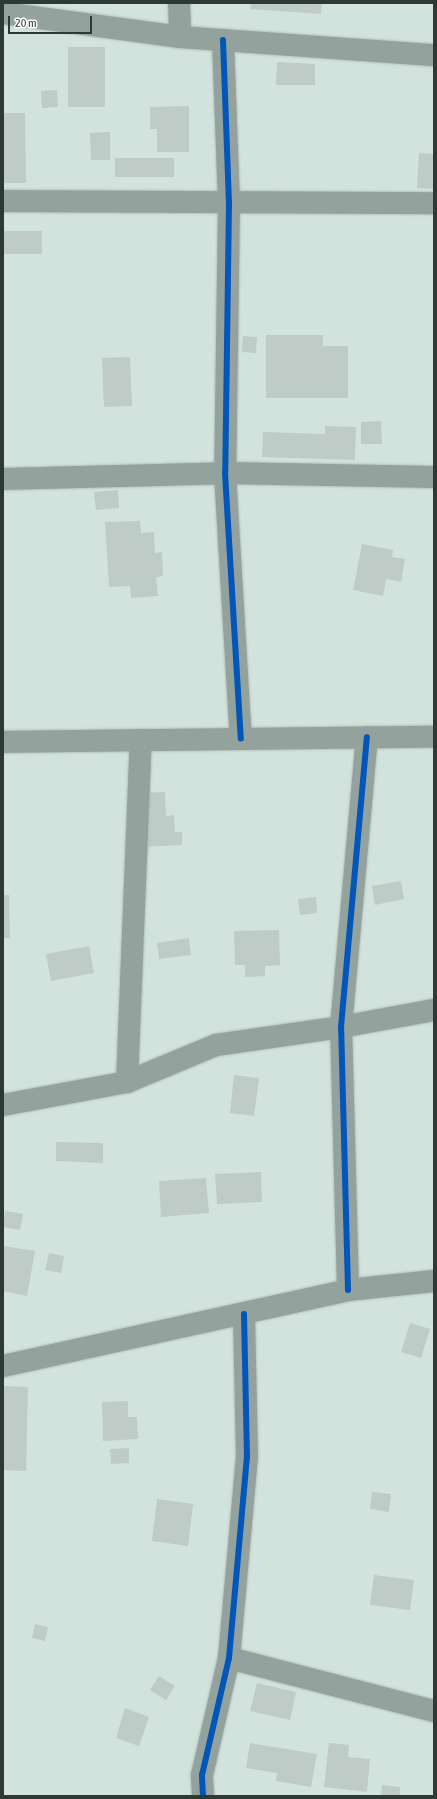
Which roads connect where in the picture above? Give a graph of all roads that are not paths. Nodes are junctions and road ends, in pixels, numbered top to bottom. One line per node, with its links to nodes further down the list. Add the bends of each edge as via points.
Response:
1 (178, 3): 3 (street)
2 (3, 13): 3 (street)
3 (180, 37): 4 (street)
4 (223, 40): 5 (street); 7 (street)
5 (434, 55)
6 (3, 201): 7 (street)
7 (229, 202): 8 (street); 9 (street)
8 (434, 203)
9 (225, 473): 10 (street); 11 (street); 14 (street)
10 (434, 477)
11 (3, 479)
12 (367, 736): 13 (street); 14 (street); 18 (street)
13 (434, 737)
14 (241, 739): 15 (street)
15 (142, 740): 16 (street); 19 (street)
16 (3, 742)
17 (434, 1010): 18 (street)
18 (341, 1027): 19 (street, via 216,1045); 22 (street)
19 (126, 1082): 20 (street)
20 (3, 1105)
21 (434, 1281): 22 (street)
22 (348, 1290): 23 (street)
23 (244, 1314): 24 (street); 25 (street, via 247,1457)
24 (3, 1366)
25 (229, 1658): 26 (street); 27 (street, via 202,1775)
26 (434, 1710)
27 (203, 1796)

